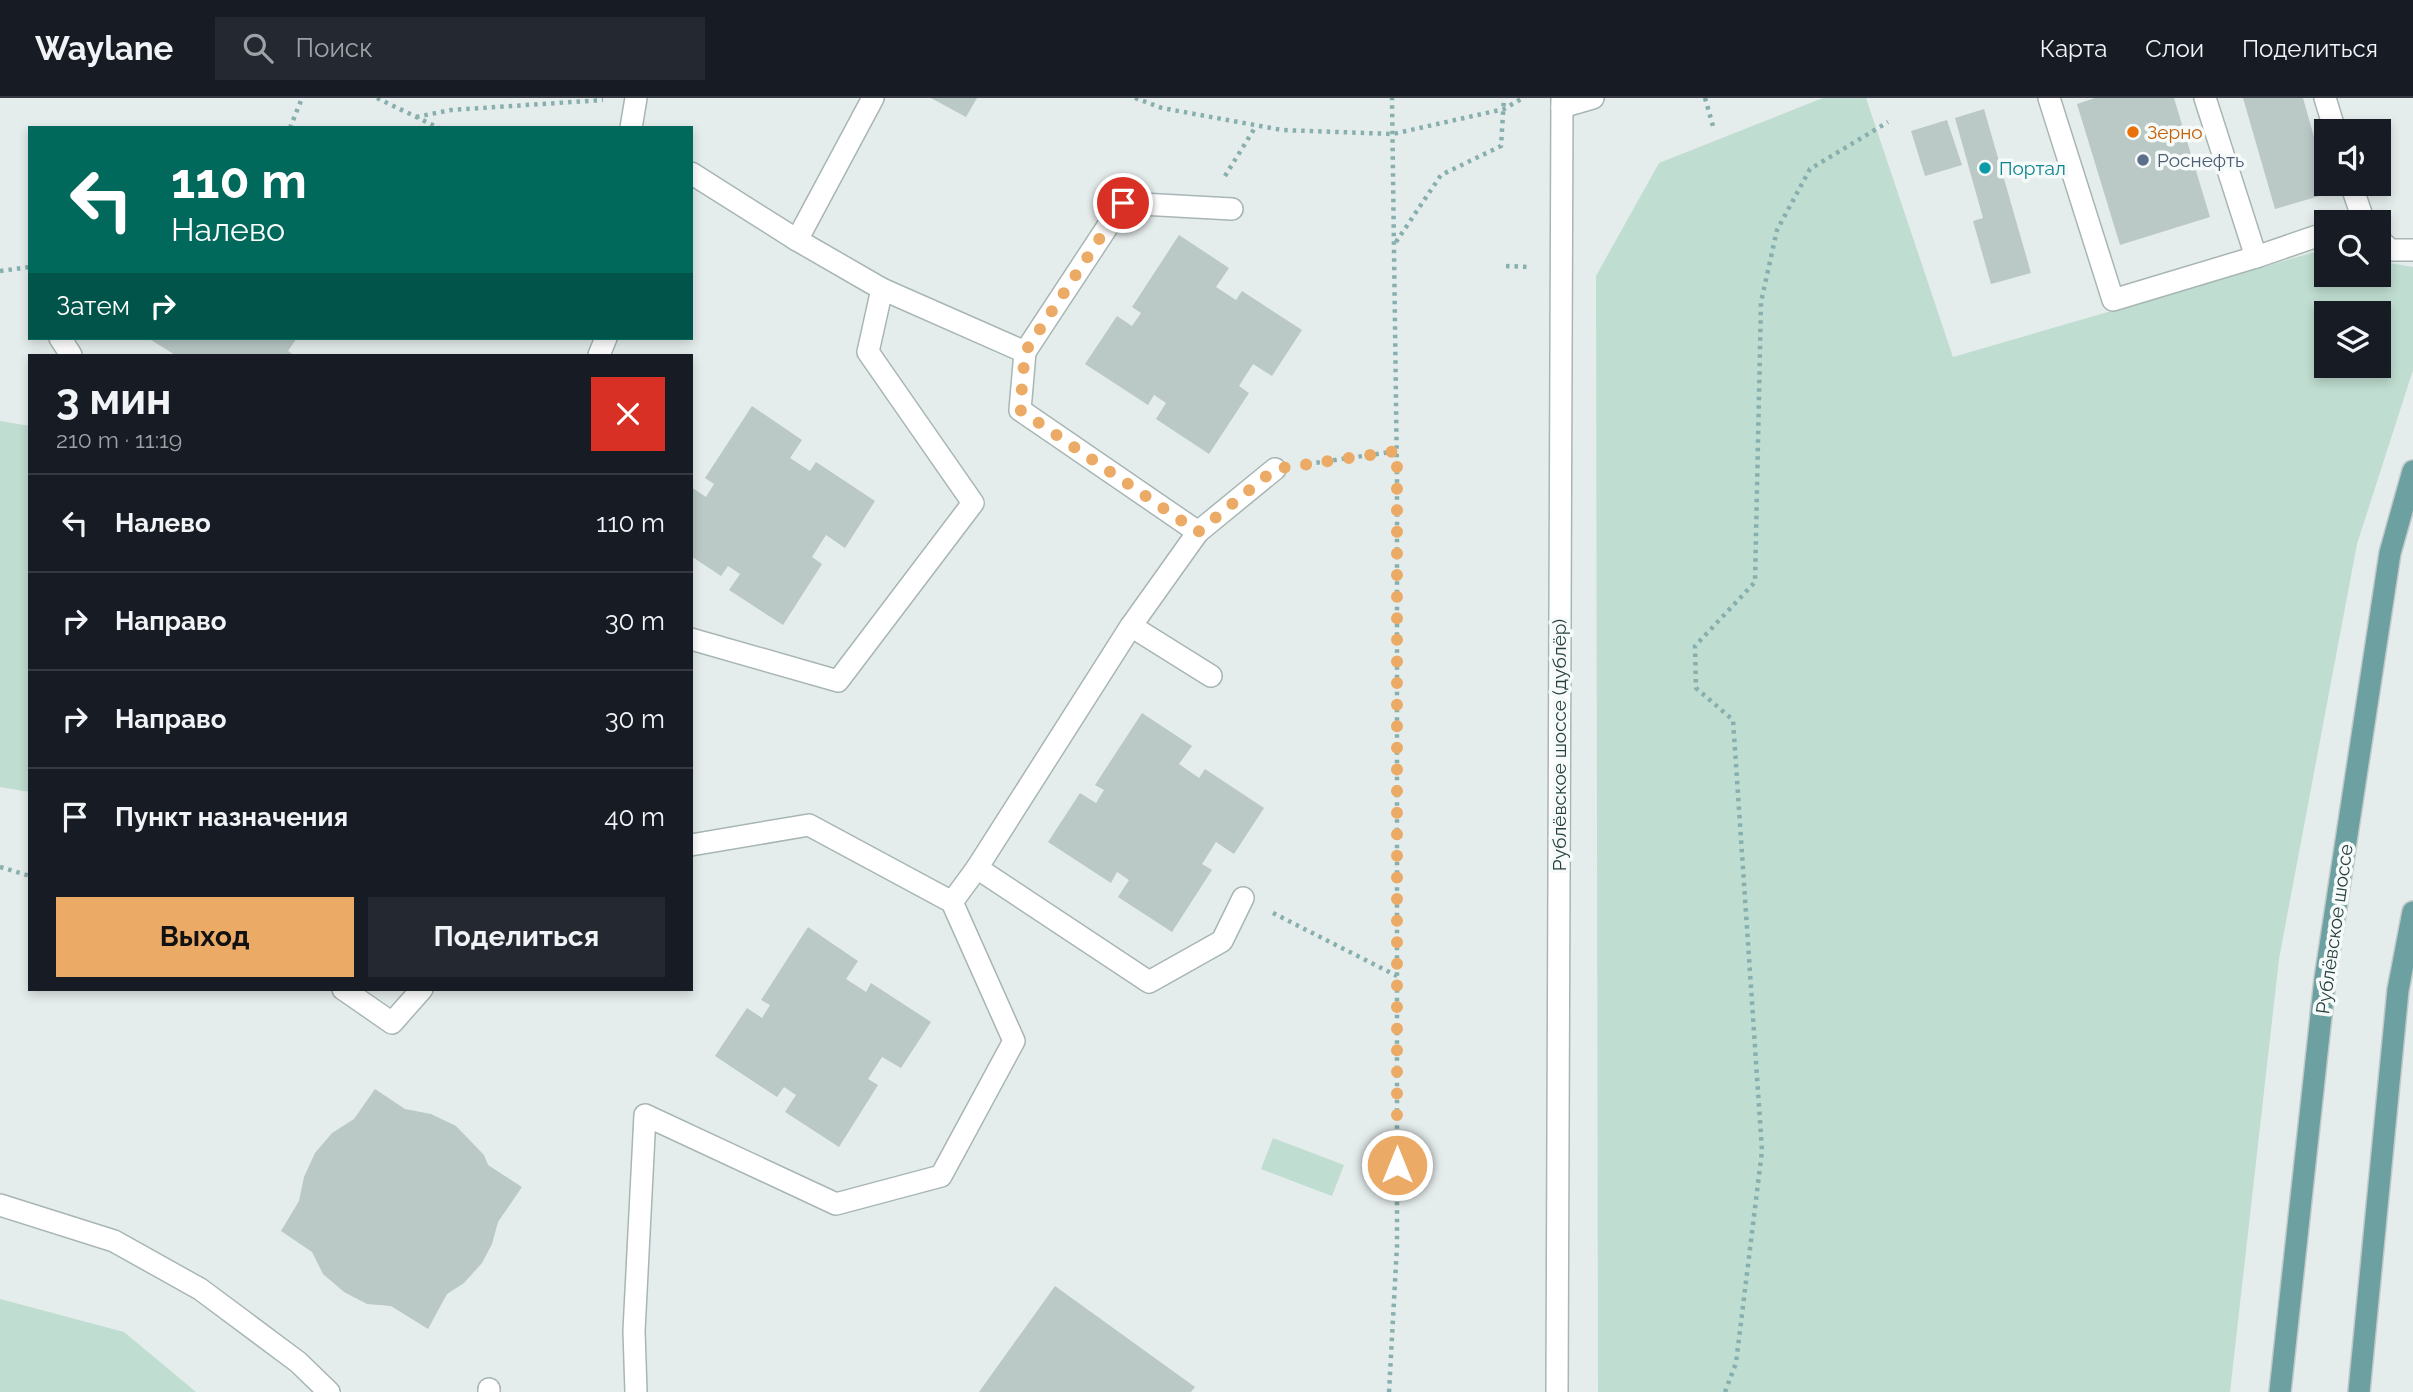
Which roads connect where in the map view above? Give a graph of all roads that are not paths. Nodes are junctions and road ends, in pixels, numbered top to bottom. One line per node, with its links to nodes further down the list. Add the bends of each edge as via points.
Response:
1 (636, 98): 9 (street)
2 (1593, 98): 7 (street)
3 (2049, 98): 16 (street, via 2113,300)
4 (2205, 98): 16 (street)
5 (2325, 98): 8 (street)
6 (866, 100): 13 (street)
7 (1562, 102): 35 (street, Рублёвское шоссе (дублёр))
8 (2331, 119)
9 (631, 126)
10 (693, 174): 13 (street)
11 (1232, 209): 18 (street, via 1123,203)
12 (2314, 237): 16 (street)
13 (797, 240): 17 (street)
14 (2391, 250): 15 (street)
15 (2413, 250)
16 (2256, 257)
17 (882, 289): 18 (street); 23 (street, via 868,352 973,503 838,681)
18 (1025, 352): 21 (street, via 1020,410)
19 (1275, 469): 21 (street)
20 (2413, 471): 36 (main road, Рублёвское шоссе, via 2390,553 2325,979)
21 (1198, 532): 22 (street)
22 (1131, 626): 24 (street); 26 (street)
23 (693, 640)
24 (1211, 676)
25 (693, 845): 28 (street, via 810,825)
26 (977, 868): 27 (street, via 1149,982 1222,941); 28 (street)
27 (1243, 898)
28 (952, 902): 34 (street, via 1014,1041 941,1176 836,1204 645,1115 634,1331)
29 (2413, 912): 37 (main road, via 2398,990)
30 (346, 991): 31 (street, via 392,1023)
31 (420, 991)
32 (0, 1205): 33 (street, via 114,1241 200,1289 298,1362)
33 (329, 1392)
34 (636, 1392)
35 (1557, 1392)
36 (2280, 1392)
37 (2359, 1392)

